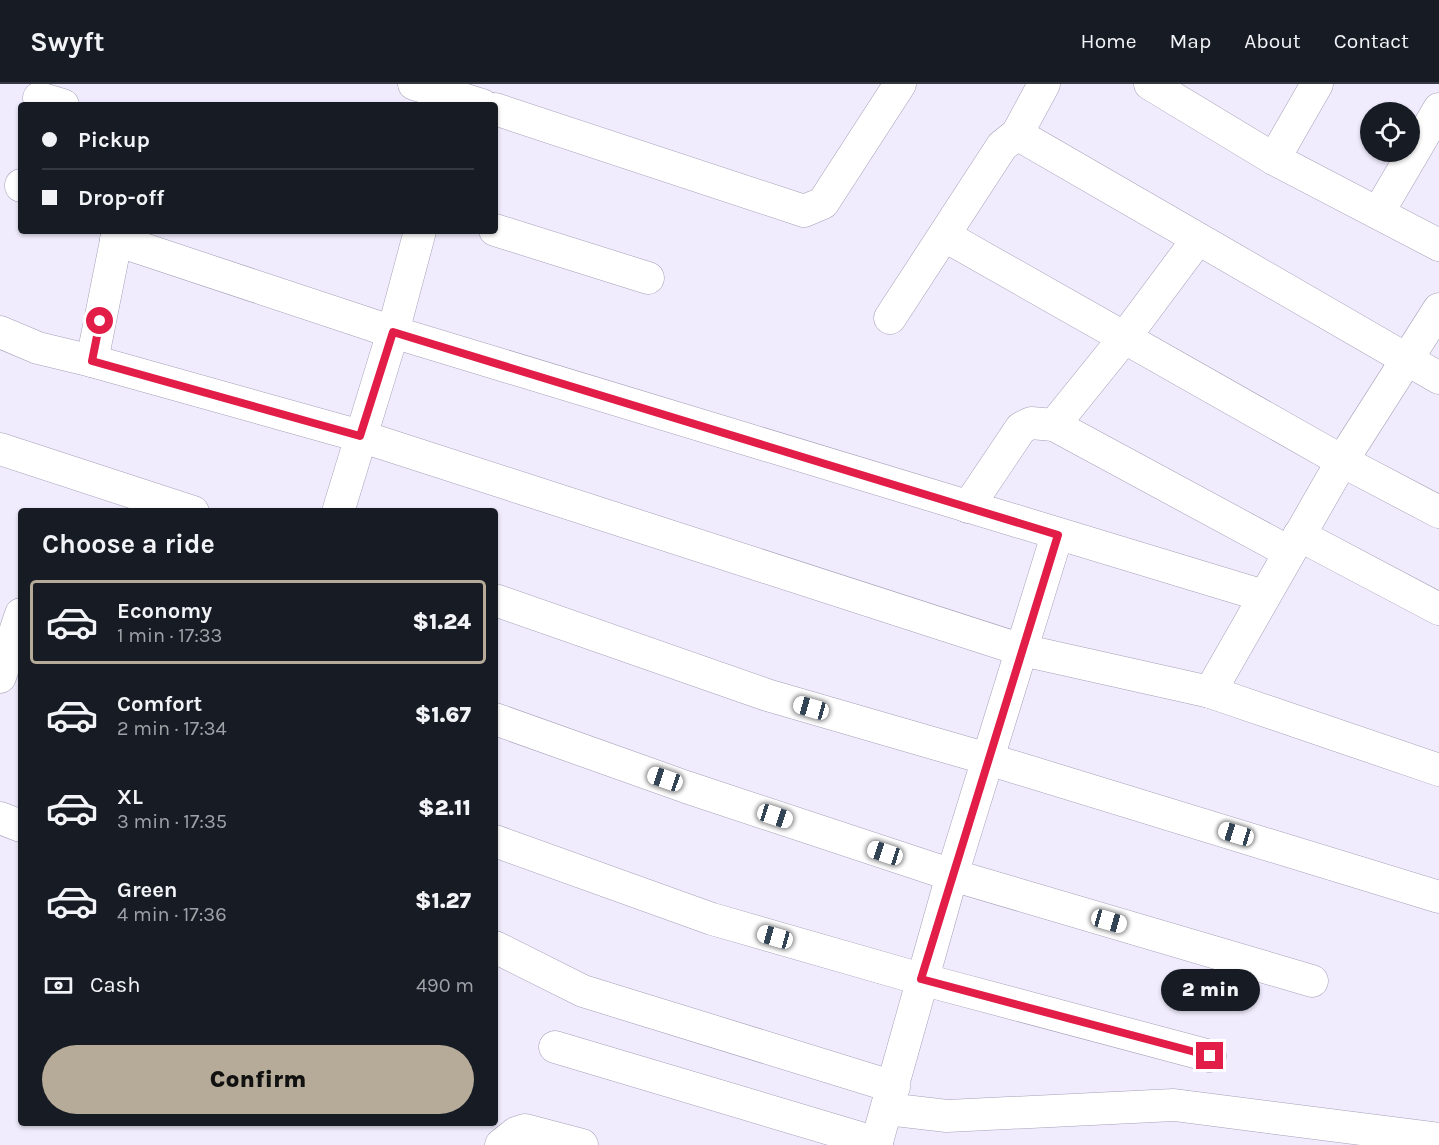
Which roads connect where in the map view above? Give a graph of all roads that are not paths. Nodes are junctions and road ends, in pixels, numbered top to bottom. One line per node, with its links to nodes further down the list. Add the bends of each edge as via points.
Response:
1 (414, 84): 7 (street)
2 (900, 84): 9 (street, via 823,203 804,212)
3 (1044, 84): 10 (street)
4 (1150, 84): 6 (street)
5 (1317, 84): 11 (street)
6 (1182, 92): 11 (street)
7 (466, 102)
8 (1439, 109): 12 (street)
9 (498, 110)
10 (1017, 134): 16 (street, via 1002,146); 17 (street)
11 (1274, 159): 12 (street)
12 (1378, 213): 18 (street)
13 (498, 231): 19 (street)
14 (419, 234): 23 (street)
15 (117, 235): 23 (street); 26 (street)
16 (945, 236): 21 (street); 24 (street)
17 (1198, 239): 24 (street); 25 (street)
18 (1439, 245)
19 (648, 278)
20 (1439, 309): 25 (street)
21 (890, 318)
22 (0, 332): 26 (street, via 38,348)
23 (393, 332): 29 (street); 32 (street)
24 (1125, 336): 28 (street); 31 (street)
25 (1405, 358): 27 (street); 31 (street)
26 (92, 361): 29 (street)
27 (1439, 378)
28 (1054, 425): 32 (street, via 1031,423 1021,428); 37 (street)
29 (360, 436): 34 (street); 42 (street)
30 (0, 449): 33 (street)
31 (1342, 461): 35 (street); 37 (street)
32 (968, 507): 36 (street)
33 (183, 508)
34 (339, 508)
35 (1439, 512)
36 (1058, 535): 38 (street); 42 (street)
37 (1294, 543): 38 (street); 40 (street)
38 (1264, 596): 44 (street)
39 (498, 601): 46 (street, via 767,695)
40 (1439, 609)
41 (18, 623): 43 (street)
42 (1022, 650): 44 (street); 46 (street)
43 (0, 677)
44 (1210, 692): 47 (street)
45 (498, 720): 51 (street)
46 (988, 759): 51 (street); 52 (street)
47 (1439, 770)
48 (0, 818): 49 (street)
49 (18, 825)
50 (498, 842): 54 (street, via 712,919)
51 (952, 875): 54 (street); 55 (street)
52 (1439, 897)
53 (498, 948): 58 (street, via 583,991)
54 (921, 979): 57 (street); 58 (street)
55 (1312, 981)
56 (555, 1047): 60 (street)
57 (1210, 1056)
58 (891, 1098): 59 (street, via 947,1116 1174,1105); 60 (street)
59 (1439, 1138)
60 (877, 1144)
61 (501, 1145): 62 (street, via 525,1130)
62 (582, 1145)

